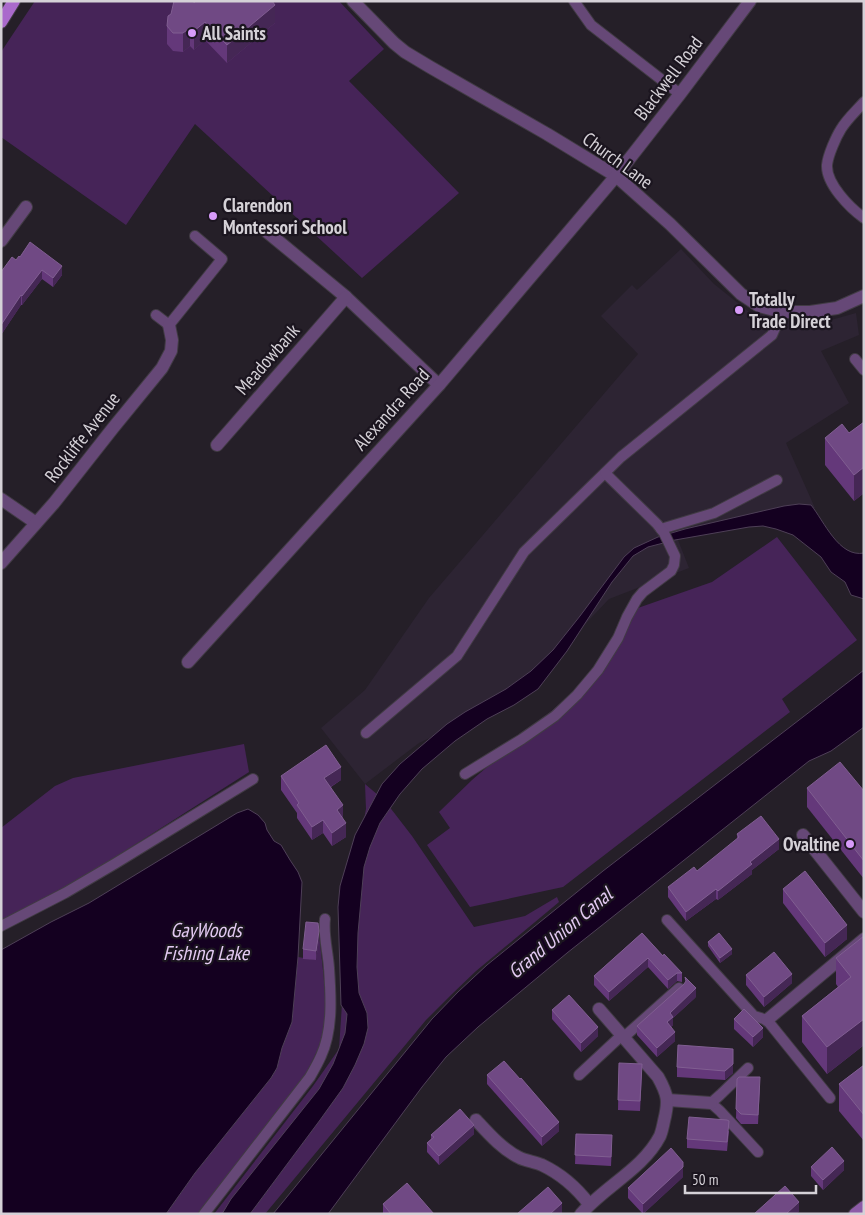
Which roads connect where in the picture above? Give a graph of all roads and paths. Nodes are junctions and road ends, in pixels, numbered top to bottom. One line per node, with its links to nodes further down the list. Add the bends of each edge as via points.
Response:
1 (14, 1): 5 (main road)
2 (353, 1): 8 (street, Church Lane, via 405,52)
3 (574, 1): 6 (lane, via 591,25)
4 (750, 1): 6 (street, Blackwell Road)
5 (1, 22)
6 (680, 94): 8 (street, Blackwell Road)
7 (864, 102): 10 (lane, via 842,127 827,165 839,195)
8 (616, 176): 16 (street, Church Lane, via 741,294 759,306); 21 (street, Alexandra Road)
9 (26, 207): 13 (street)
10 (864, 218)
11 (266, 231): 15 (street)
12 (195, 236): 18 (lane, via 222,259)
13 (1, 241)
14 (864, 296): 16 (street, Church Lane, via 837,308)
15 (346, 297): 21 (street); 22 (street, Meadowbank)
16 (782, 312): 23 (lane, via 772,335)
17 (156, 314): 18 (lane)
18 (169, 325): 26 (street, Rockliffe Avenue, via 171,351 162,368)
19 (855, 359): 20 (lane)
20 (864, 370)
21 (439, 385): 29 (street, Alexandra Road)
22 (217, 445)
23 (605, 472): 27 (lane); 30 (lane, via 524,552 457,656)
24 (777, 480): 27 (lane, via 714,513)
25 (1, 499): 26 (street)
26 (36, 523): 28 (street, Rockliffe Avenue)
27 (663, 531): 31 (lane, via 675,556 671,571 637,599 618,638 578,695 555,716)
28 (1, 563)
29 (188, 662)
30 (366, 734)
31 (465, 774)
32 (253, 780): 37 (lane, via 65,893)
33 (803, 836): 34 (street)
34 (864, 912)
35 (325, 919): 52 (lane, via 330,1008 322,1056 310,1077)
36 (667, 920): 41 (lane, via 754,1016)
37 (1, 926)
38 (864, 939): 41 (street)
39 (678, 988): 42 (lane)
40 (598, 1009): 42 (street)
41 (767, 1020): 45 (lane)
42 (623, 1036): 44 (lane); 46 (street, via 658,1077)
43 (748, 1068): 47 (lane)
44 (579, 1075)
45 (830, 1098)
46 (668, 1100): 47 (street); 51 (street, via 660,1135 648,1153)
47 (711, 1102): 49 (lane)
48 (476, 1120): 51 (street, via 503,1147 560,1175 580,1192)
49 (758, 1152)
50 (864, 1207): 53 (street)
51 (585, 1209)
52 (204, 1214)
53 (855, 1214)

